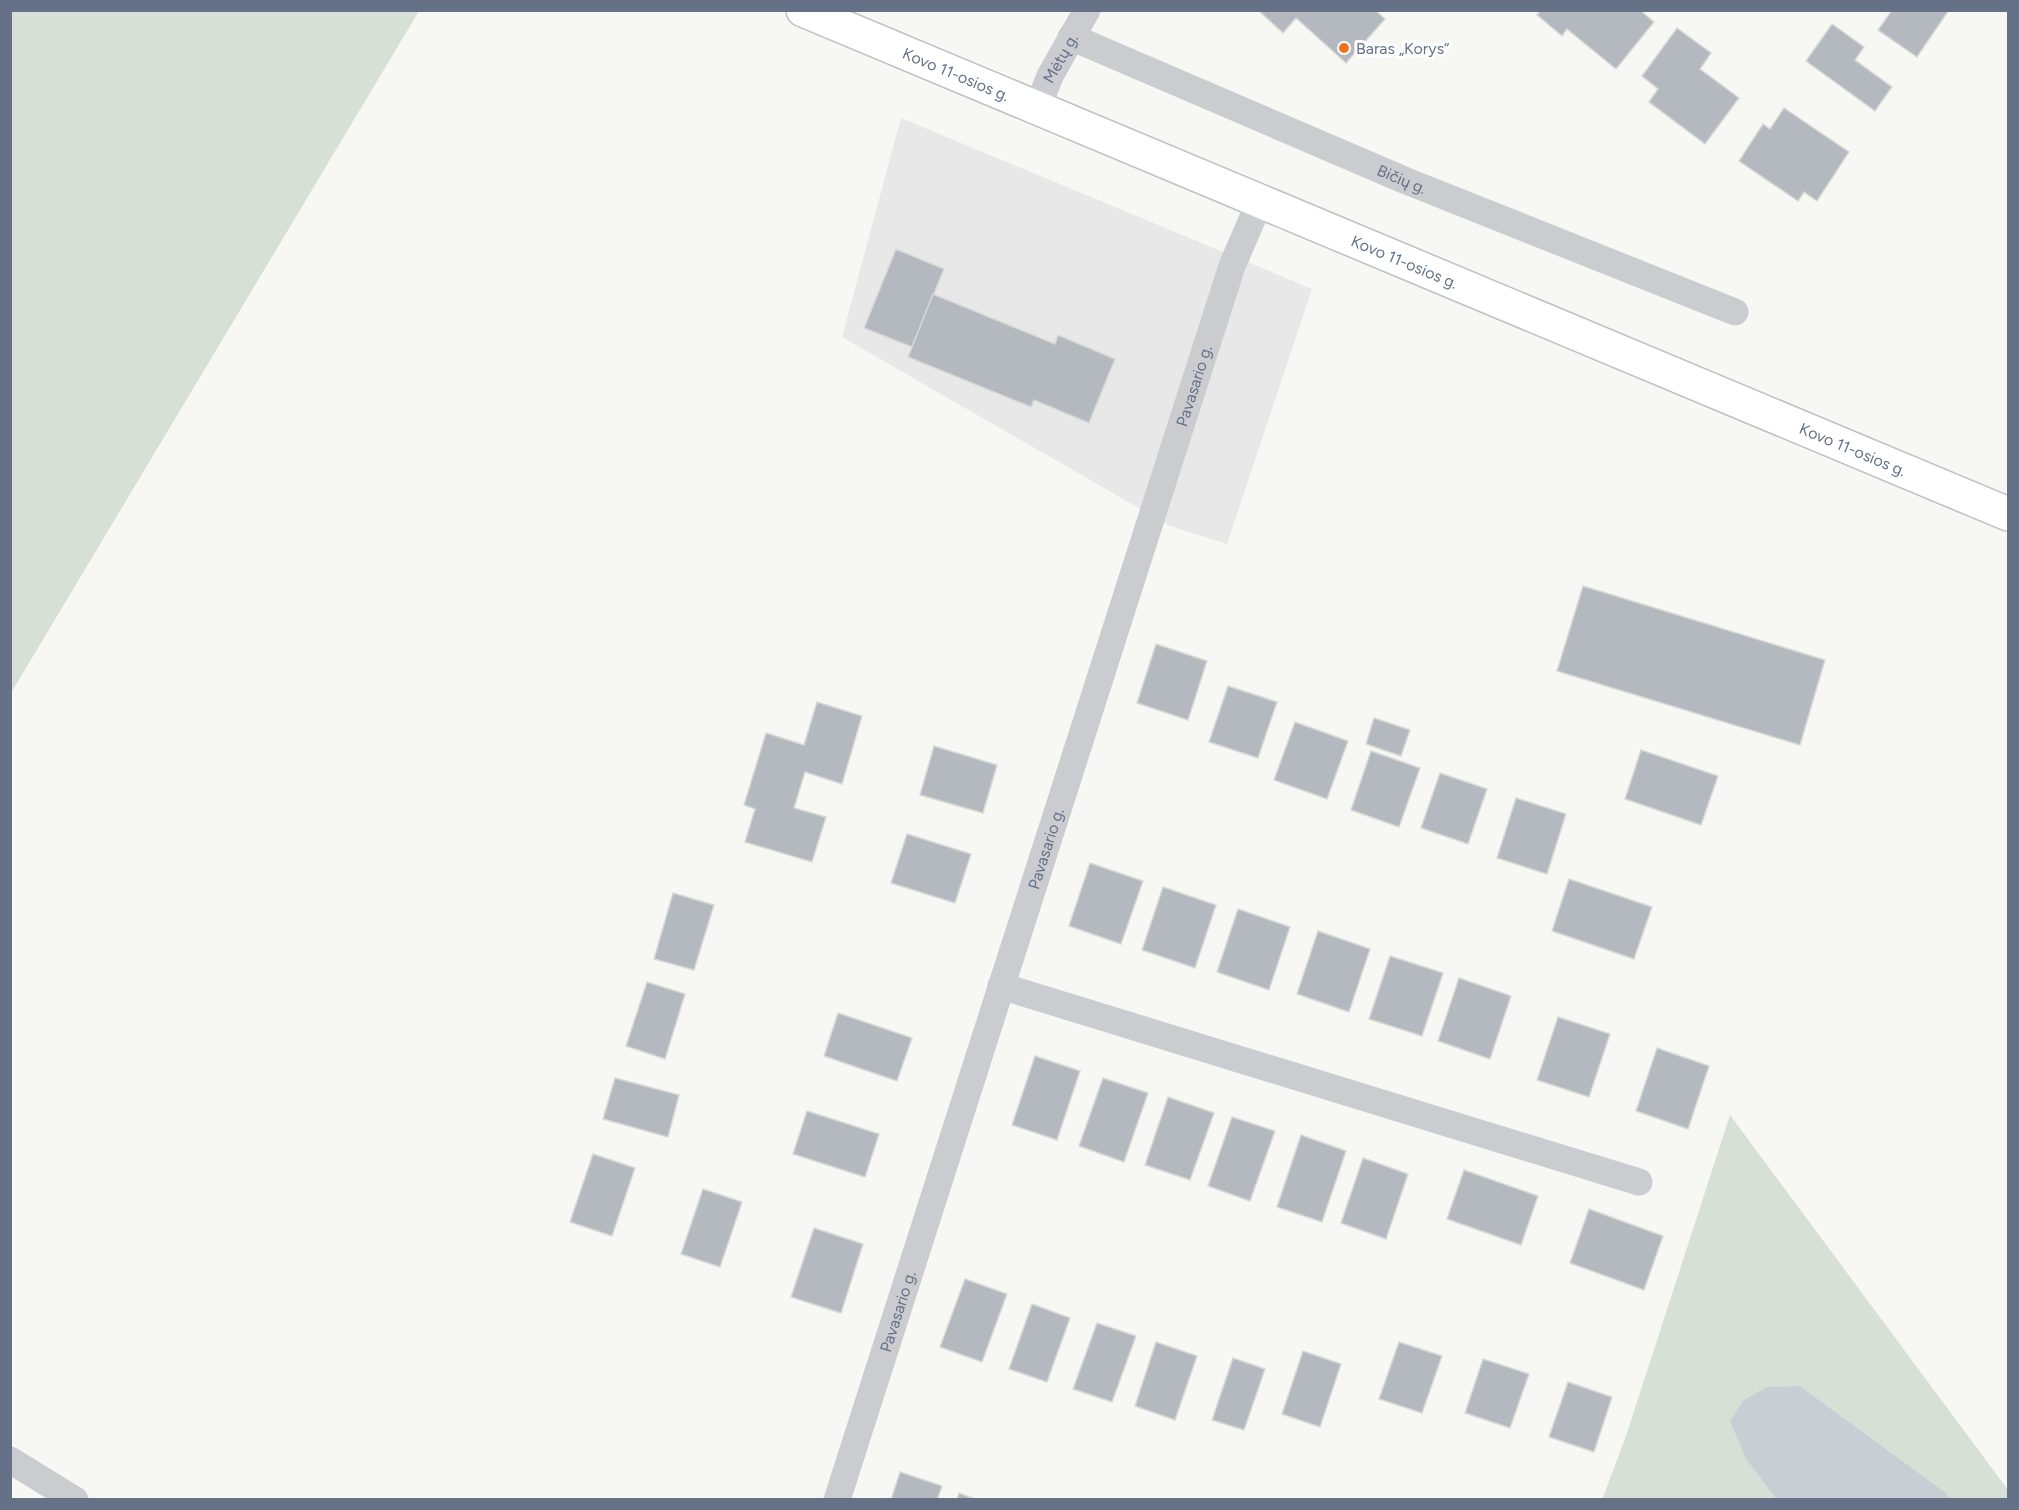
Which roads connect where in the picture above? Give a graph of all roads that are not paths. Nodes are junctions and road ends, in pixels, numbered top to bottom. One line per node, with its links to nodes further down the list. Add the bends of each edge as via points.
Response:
1 (802, 10): 4 (main road, Kovo 11-osios g.)
2 (1087, 10): 3 (street, Mėtų g.)
3 (1071, 37): 4 (street, Mėtų g.); 6 (street, Bičių g., via 1404,180)
4 (1037, 109): 5 (main road, Kovo 11-osios g.)
5 (1260, 201): 7 (main road, Kovo 11-osios g.); 8 (street, Pavasario g., via 1232,266)
6 (1735, 312)
7 (2008, 514)
8 (1001, 986): 9 (street); 12 (street, Pavasario g.)
9 (1639, 1182)
10 (11, 1462): 11 (street)
11 (75, 1500)
12 (837, 1500)

